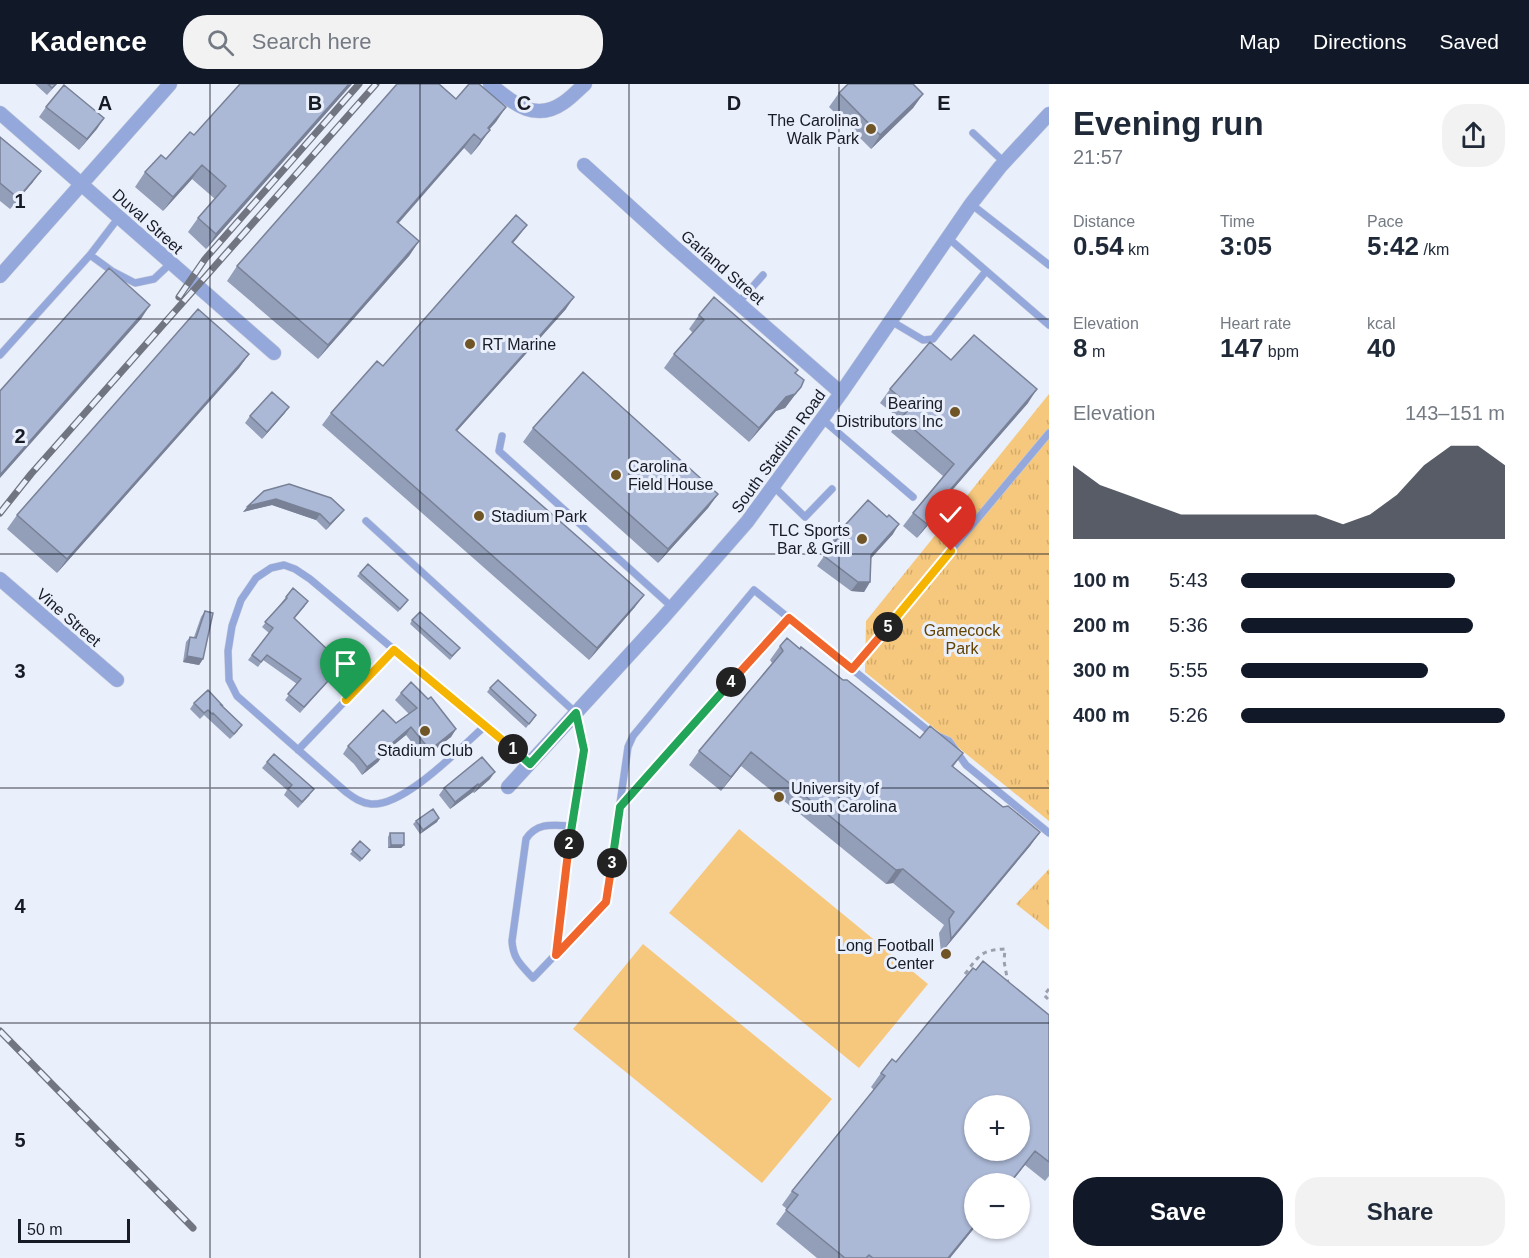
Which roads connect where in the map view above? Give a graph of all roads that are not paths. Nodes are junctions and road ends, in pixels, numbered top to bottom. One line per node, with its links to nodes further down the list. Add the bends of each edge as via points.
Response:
1 (170, 84): 9 (street)
2 (490, 84): 3 (street, via 527,110 543,111 561,105)
3 (585, 84)
4 (0, 113): 9 (street, Duval Street)
5 (1049, 114): 7 (street, South Stadium Road)
6 (973, 134): 7 (lane)
7 (1004, 162): 10 (street, South Stadium Road)
8 (584, 165): 19 (street, Garland Street)
9 (82, 184): 11 (street, Duval Street); 18 (street)
10 (971, 204): 12 (street, South Stadium Road); 15 (lane)
11 (119, 217): 13 (lane); 14 (street, Duval Street)
12 (948, 237): 16 (lane); 20 (street, South Stadium Road)
13 (90, 255): 14 (lane, via 135,283 154,279); 23 (lane)
14 (171, 263): 22 (street, Duval Street)
15 (1049, 265)
16 (986, 271): 20 (lane, via 933,339 923,340); 21 (lane)
17 (764, 275): 19 (lane)
18 (0, 276)
19 (738, 303): 24 (street, Garland Street)
20 (891, 321): 24 (street, South Stadium Road)
21 (1049, 325)
22 (274, 353)
23 (0, 355)
24 (841, 393): 25 (street, South Stadium Road)
25 (822, 419): 28 (street, South Stadium Road); 30 (lane)
26 (1049, 433): 36 (lane)
27 (502, 436): 33 (lane, via 499,451)
28 (773, 486): 29 (lane, via 806,517); 33 (street, South Stadium Road)
29 (832, 489)
30 (913, 497)
31 (366, 521): 38 (lane)
32 (0, 579): 37 (street, Vine Street)
33 (672, 608): 38 (street, South Stadium Road)
34 (789, 618): 36 (lane); 43 (lane); 43 (lane, via 754,590 633,736)
35 (394, 650): 39 (lane); 40 (lane); 40 (lane, via 295,569 284,565 256,578 241,600 232,626 229,680 237,696)
36 (852, 669): 45 (lane, via 948,741 966,765)
37 (117, 680)
38 (576, 713): 41 (street, South Stadium Road); 44 (lane, via 584,750)
39 (485, 726): 40 (lane, via 420,783 388,802 373,804 361,802 346,792); 41 (lane)
40 (298, 750)
41 (530, 764): 42 (street, South Stadium Road)
42 (508, 787)
43 (620, 807): 46 (lane, via 606,902)
44 (572, 826): 46 (lane); 46 (lane, via 544,825 526,839 512,941 518,962 533,978)
45 (1049, 832)
46 (556, 955)

